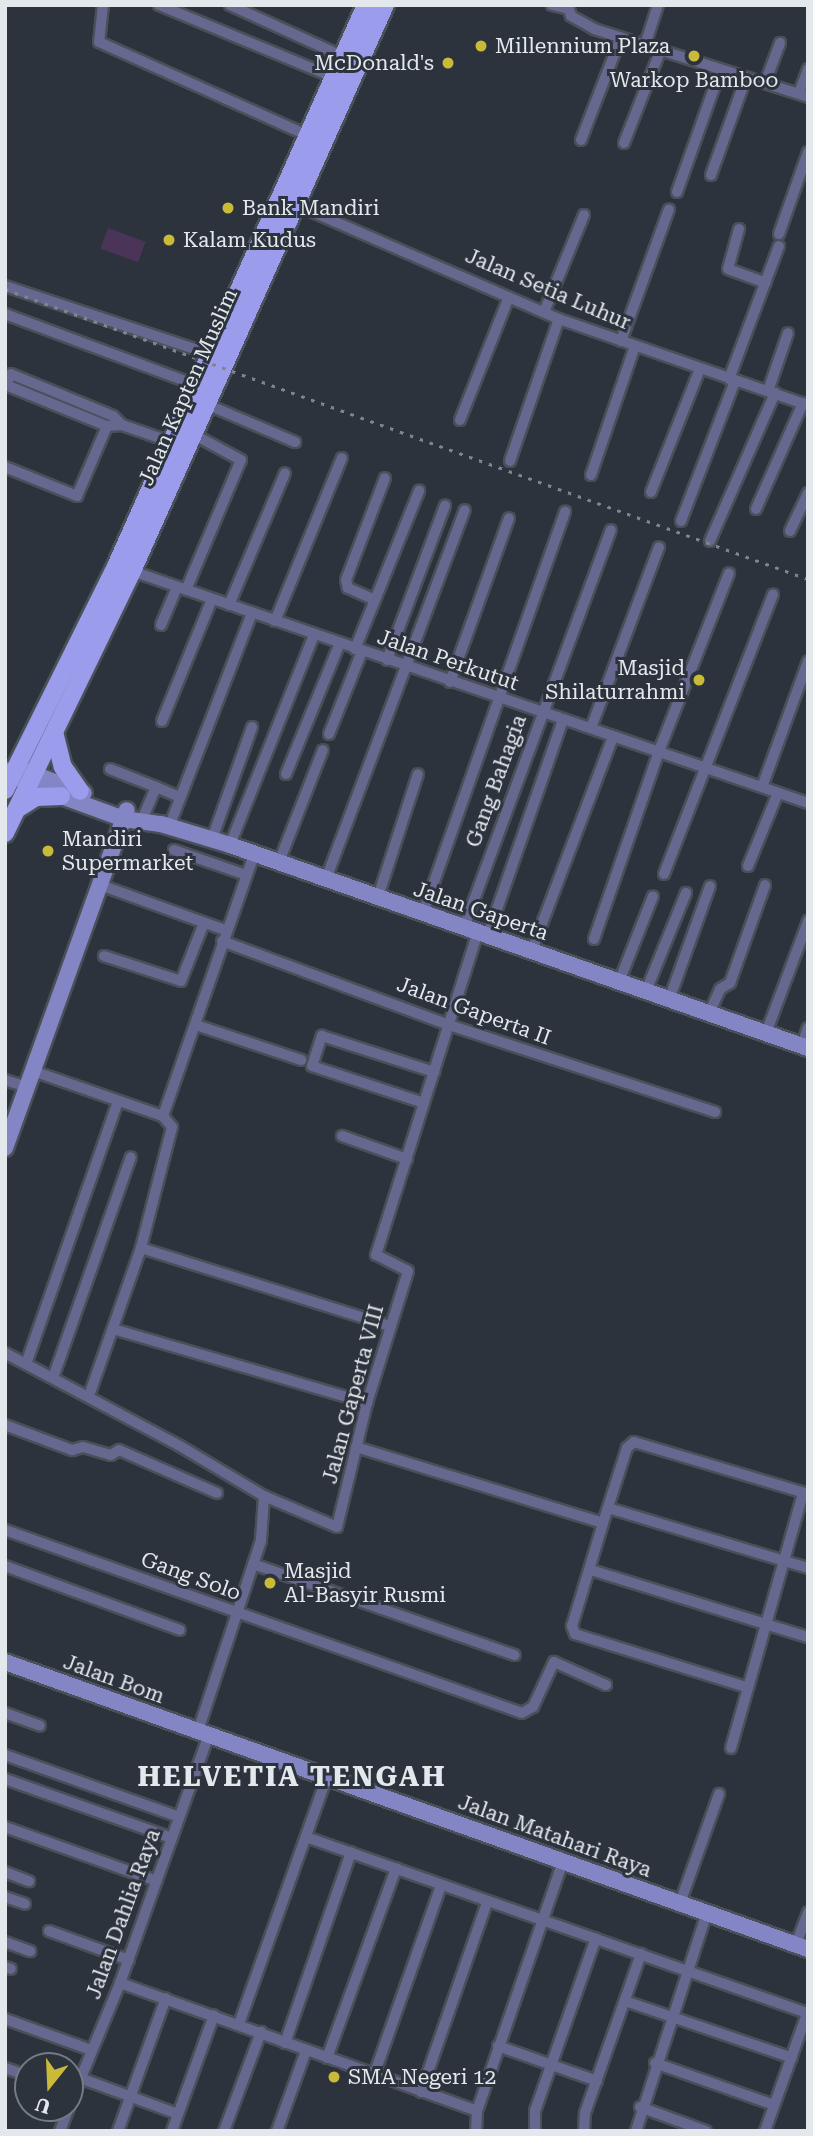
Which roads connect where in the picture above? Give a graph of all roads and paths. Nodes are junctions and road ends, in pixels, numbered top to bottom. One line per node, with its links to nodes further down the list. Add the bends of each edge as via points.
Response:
1 (103, 5): 20 (street, via 99,43)
2 (159, 5): 16 (street)
3 (230, 5): 13 (street)
4 (366, 5): 13 (main road, Jalan Kapten Muslim)
5 (385, 5): 26 (main road, Jalan Kapten Muslim)
6 (552, 5): 8 (street)
7 (658, 5): 11 (street)
8 (569, 7): 9 (street, via 576,21)
9 (621, 37): 11 (street); 21 (street)
10 (780, 43): 18 (street)
11 (645, 45): 12 (street)
12 (661, 49): 15 (street); 22 (street)
13 (342, 56): 16 (main road, Jalan Kapten Muslim)
14 (808, 69): 19 (street)
15 (720, 71): 17 (street); 25 (street)
16 (333, 77): 20 (main road, Jalan Kapten Muslim)
17 (746, 78): 18 (street); 24 (street)
18 (765, 83): 19 (street)
19 (803, 95)
20 (307, 135): 26 (main road, Jalan Kapten Muslim)
21 (581, 140)
22 (624, 143)
23 (808, 152): 30 (street)
24 (711, 175)
25 (677, 192)
26 (286, 201): 34 (street, Jalan Setia Luhur); 41 (main road, Jalan Kapten Muslim); 50 (main road, Jalan Kapten Muslim)
27 (669, 209): 39 (street)
28 (584, 215): 35 (street)
29 (739, 229): 32 (street, via 728,269)
30 (779, 234)
31 (779, 246): 32 (street)
32 (766, 283): 43 (street)
33 (5, 286): 41 (street)
34 (509, 296): 35 (street, Jalan Setia Luhur); 53 (street)
35 (544, 312): 37 (street, Jalan Setia Luhur)
36 (5, 314): 46 (street)
37 (559, 319): 39 (street, Jalan Setia Luhur); 60 (street)
38 (788, 333): 47 (street)
39 (621, 341): 40 (street, Jalan Setia Luhur)
40 (635, 346): 42 (street, Jalan Setia Luhur); 63 (street)
41 (209, 354): 46 (main road, Jalan Kapten Muslim)
42 (700, 369): 43 (street, Jalan Setia Luhur); 66 (street)
43 (732, 380): 47 (street, Jalan Setia Luhur); 73 (street)
44 (32, 383): 45 (street, via 10,374); 48 (street); 49 (street)
45 (6, 385): 48 (street)
46 (196, 385): 57 (main road, Jalan Kapten Muslim)
47 (771, 392): 51 (street, Jalan Setia Luhur); 76 (street)
48 (27, 394): 49 (street)
49 (50, 396): 52 (street)
50 (206, 404): 56 (main road, Jalan Kapten Muslim); 58 (street)
51 (806, 404): 69 (street)
52 (80, 409): 54 (street); 55 (street)
53 (460, 420)
54 (122, 425): 55 (street); 57 (street)
55 (107, 426): 61 (street, via 78,496)
56 (193, 434): 78 (main road, Jalan Kapten Muslim); 80 (street, via 241,460)
57 (171, 442): 78 (main road, Jalan Kapten Muslim)
58 (295, 442)
59 (342, 458): 86 (street)
60 (510, 461)
61 (5, 467)
62 (285, 473): 84 (street)
63 (591, 475)
64 (385, 478): 83 (street, via 346,580 348,587)
65 (419, 491): 83 (street)
66 (651, 492)
67 (808, 493): 75 (street)
68 (444, 506): 91 (street)
69 (755, 509)
70 (465, 510): 93 (street)
71 (565, 511): 95 (street)
72 (509, 517): 94 (street)
73 (681, 521)
74 (611, 530): 96 (street, Gang Bahagia)
75 (790, 531)
76 (710, 541)
77 (660, 547): 100 (street)
78 (124, 568): 80 (street, Jalan Perkutut); 102 (main road, Jalan Kapten Muslim); 110 (main road, Jalan Kapten Muslim)
79 (729, 573): 105 (street)
80 (181, 589): 82 (street, Jalan Perkutut); 87 (street)
81 (773, 594): 106 (street)
82 (212, 599): 84 (street, Jalan Perkutut); 98 (street)
83 (375, 600): 90 (street)
84 (229, 605): 85 (street, Jalan Perkutut)
85 (252, 613): 86 (street, Jalan Perkutut); 117 (street)
86 (275, 621): 88 (street, Jalan Perkutut)
87 (161, 625)
88 (314, 635): 89 (street, Jalan Perkutut); 124 (street)
89 (340, 643): 90 (street, Jalan Perkutut); 108 (street)
90 (358, 650): 91 (street, Jalan Perkutut); 101 (street)
91 (387, 660): 93 (street, Jalan Perkutut)
92 (808, 661): 112 (street)
93 (407, 667): 94 (street, Jalan Perkutut); 131 (street)
94 (450, 682): 95 (street, Jalan Perkutut)
95 (497, 698): 96 (street, Jalan Perkutut); 138 (street)
96 (542, 711): 97 (street, Jalan Perkutut); 141 (street, Gang Bahagia)
97 (563, 720): 100 (street, Jalan Perkutut); 141 (street)
98 (162, 721)
99 (252, 727): 123 (street)
100 (591, 728): 103 (street, Jalan Perkutut)
101 (329, 734)
102 (55, 736): 111 (main road, Jalan Kapten Muslim); 114 (main road, via 63,767)
103 (613, 737): 105 (street, Jalan Perkutut); 144 (street)
104 (323, 750): 127 (street)
105 (659, 751): 106 (street, Jalan Perkutut); 143 (street)
106 (706, 765): 112 (street, Jalan Perkutut); 129 (street)
107 (110, 769): 113 (street)
108 (286, 774)
109 (418, 774): 137 (street)
110 (9, 775): 111 (street, Jalan Gaperta)
111 (34, 780): 114 (street, Jalan Gaperta); 116 (street, Jalan Gaperta); 119 (main road, Jalan Kapten Muslim)
112 (762, 787): 115 (street, Jalan Perkutut)
113 (156, 788): 117 (street); 120 (street)
114 (80, 791): 120 (street, Jalan Gaperta)
115 (778, 793): 118 (street, Jalan Perkutut); 128 (street)
116 (61, 796): 119 (main road, via 36,797); 120 (street, Jalan Gaperta)
117 (180, 797): 121 (street)
118 (808, 803)
119 (20, 807): 122 (main road, Jalan Kapten Muslim)
120 (133, 817): 121 (street, Jalan Gaperta); 132 (street)
121 (169, 827): 123 (street, Jalan Gaperta)
122 (5, 833)
123 (212, 839): 124 (street, Jalan Gaperta)
124 (230, 845): 126 (street, Jalan Gaperta)
125 (174, 850): 130 (street)
126 (254, 853): 127 (street, Jalan Gaperta); 130 (street)
127 (279, 862): 131 (street, Jalan Gaperta)
128 (748, 866)
129 (664, 874)
130 (246, 875): 142 (street)
131 (326, 879): 137 (street, Jalan Gaperta)
132 (100, 885): 140 (street, Jalan Gaperta II); 156 (street)
133 (710, 886): 148 (street)
134 (765, 886): 149 (street, via 730,983 720,989)
135 (687, 892): 147 (street)
136 (653, 896): 146 (street)
137 (378, 897): 138 (street, Jalan Gaperta)
138 (423, 913): 141 (street, Jalan Gaperta)
139 (808, 921): 153 (street)
140 (204, 923): 142 (street, Jalan Gaperta II); 145 (street, via 181,981)
141 (477, 931): 144 (street, Jalan Gaperta); 151 (street, Jalan Gaperta VIII)
142 (223, 936): 150 (street); 151 (street, Jalan Gaperta II)
143 (594, 939)
144 (532, 950): 146 (street, Jalan Gaperta)
145 (104, 956)
146 (619, 982): 147 (street, Jalan Gaperta)
147 (646, 991): 148 (street, Jalan Gaperta)
148 (669, 1000): 149 (street, Jalan Gaperta)
149 (709, 1014): 153 (street, Jalan Gaperta)
150 (196, 1025): 155 (street); 163 (street)
151 (449, 1025): 157 (street, Jalan Gaperta VIII); 162 (street, Jalan Gaperta II)
152 (808, 1028): 154 (street)
153 (766, 1033): 154 (street, Jalan Gaperta)
154 (805, 1046)
155 (301, 1060)
156 (33, 1071): 159 (street); 160 (street)
157 (434, 1072): 161 (street, Jalan Gaperta VIII); 161 (street, via 322,1035 312,1066)
158 (5, 1080): 159 (street)
159 (27, 1087): 165 (street)
160 (118, 1102): 163 (street); 172 (street)
161 (424, 1103): 167 (street, Jalan Gaperta VIII)
162 (715, 1112)
163 (163, 1116): 168 (street, via 172,1133)
164 (342, 1136): 167 (street)
165 (5, 1148)
166 (131, 1157): 173 (street)
167 (407, 1159): 169 (street, Jalan Gaperta VIII, via 376,1255 406,1267)
168 (141, 1248): 169 (street); 170 (street)
169 (390, 1326): 175 (street, Jalan Gaperta VIII)
170 (113, 1329): 174 (street); 175 (street)
171 (5, 1353): 172 (street, Jalan Gaperta VIII)
172 (26, 1364): 173 (street, Jalan Gaperta VIII)
173 (53, 1378): 174 (street, Jalan Gaperta VIII)
174 (89, 1396): 180 (street, Jalan Gaperta VIII)
175 (367, 1403): 177 (street, Jalan Gaperta VIII)
176 (5, 1425): 178 (street, via 72,1450 83,1447 111,1455 119,1450)
177 (355, 1447): 180 (street, Jalan Gaperta VIII, via 337,1527); 182 (street)
178 (218, 1493)
179 (806, 1493): 181 (street, via 636,1443 627,1448); 184 (street)
180 (264, 1496): 185 (street, Jalan Dahlia Raya, via 261,1540)
181 (608, 1508): 182 (street); 184 (street)
182 (603, 1523): 188 (street)
183 (5, 1530): 189 (street, Gang Solo)
184 (784, 1561): 187 (street); 190 (street)
185 (253, 1564): 189 (street, Jalan Dahlia Raya); 193 (street)
186 (5, 1566): 191 (street)
187 (808, 1568)
188 (591, 1570): 190 (street); 196 (street, via 572,1626 575,1634)
189 (237, 1614): 195 (street, Gang Solo, via 522,1713 533,1707 554,1662); 199 (street, Jalan Dahlia Raya)
190 (765, 1624): 192 (street); 196 (street)
191 (180, 1630)
192 (808, 1637)
193 (515, 1655)
194 (5, 1661): 199 (street, Jalan Bom)
195 (606, 1685)
196 (746, 1687): 200 (street)
197 (5, 1713): 198 (street)
198 (40, 1726)
199 (203, 1733): 202 (street, Jalan Matahari Raya); 205 (street, Jalan Dahlia Raya)
200 (731, 1748)
201 (5, 1755): 205 (street)
202 (327, 1777): 207 (street); 210 (street, Jalan Matahari Raya)
203 (5, 1779): 208 (street)
204 (719, 1794): 218 (street)
205 (179, 1817): 208 (street, Jalan Dahlia Raya)
206 (5, 1827): 214 (street)
207 (306, 1837): 209 (street); 238 (street)
208 (172, 1839): 214 (street, Jalan Dahlia Raya)
209 (351, 1852): 211 (street); 240 (street)
210 (563, 1861): 218 (street, Jalan Matahari Raya); 222 (street)
211 (396, 1868): 215 (street); 244 (street)
212 (5, 1872): 213 (street)
213 (29, 1881)
214 (157, 1881): 229 (street, Jalan Dahlia Raya)
215 (441, 1886): 217 (street); 249 (street)
216 (5, 1897): 219 (street)
217 (487, 1902): 222 (street); 252 (street)
218 (680, 1903): 221 (street, Jalan Matahari Raya)
219 (25, 1904)
220 (808, 1912): 226 (street)
221 (707, 1913): 226 (street, Jalan Matahari Raya); 230 (street)
222 (542, 1920): 224 (street); 241 (street)
223 (49, 1931): 229 (street)
224 (596, 1938): 228 (street); 247 (street)
225 (5, 1942): 227 (street)
226 (802, 1947)
227 (30, 1951)
228 (640, 1954): 230 (street); 233 (street)
229 (129, 1960): 231 (street, Jalan Dahlia Raya)
230 (688, 1970): 234 (street); 236 (street)
231 (120, 1983): 232 (street); 242 (street, Jalan Dahlia Raya)
232 (166, 1998): 235 (street); 253 (street)
233 (625, 2001): 236 (street); 251 (street)
234 (807, 2012): 245 (street)
235 (214, 2015): 238 (street); 257 (street)
236 (671, 2017): 245 (street); 246 (street)
237 (5, 2019): 242 (street)
238 (239, 2024): 239 (street)
239 (261, 2032): 240 (street); 260 (street)
240 (285, 2043): 243 (street)
241 (498, 2046): 247 (street); 256 (street)
242 (91, 2050): 248 (street, Jalan Dahlia Raya)
243 (306, 2050): 244 (street); 261 (street)
244 (327, 2057): 249 (street)
245 (792, 2058): 254 (street)
246 (655, 2063): 254 (street); 255 (street)
247 (550, 2064): 251 (street); 263 (street, via 535,2111)
248 (84, 2068)
249 (374, 2075): 252 (street)
250 (84, 2079): 253 (street)
251 (597, 2081): 264 (street)
252 (421, 2092): 256 (street)
253 (131, 2097): 257 (street); 258 (street)
254 (774, 2105): 267 (street)
255 (640, 2107): 265 (street); 266 (street)
256 (477, 2111): 262 (street)
257 (178, 2114): 259 (street)
258 (118, 2131)
259 (172, 2131)
260 (225, 2131)
261 (277, 2131)
262 (476, 2131)
263 (535, 2131)
264 (584, 2131)
265 (636, 2131)
266 (705, 2131)
267 (765, 2131)

